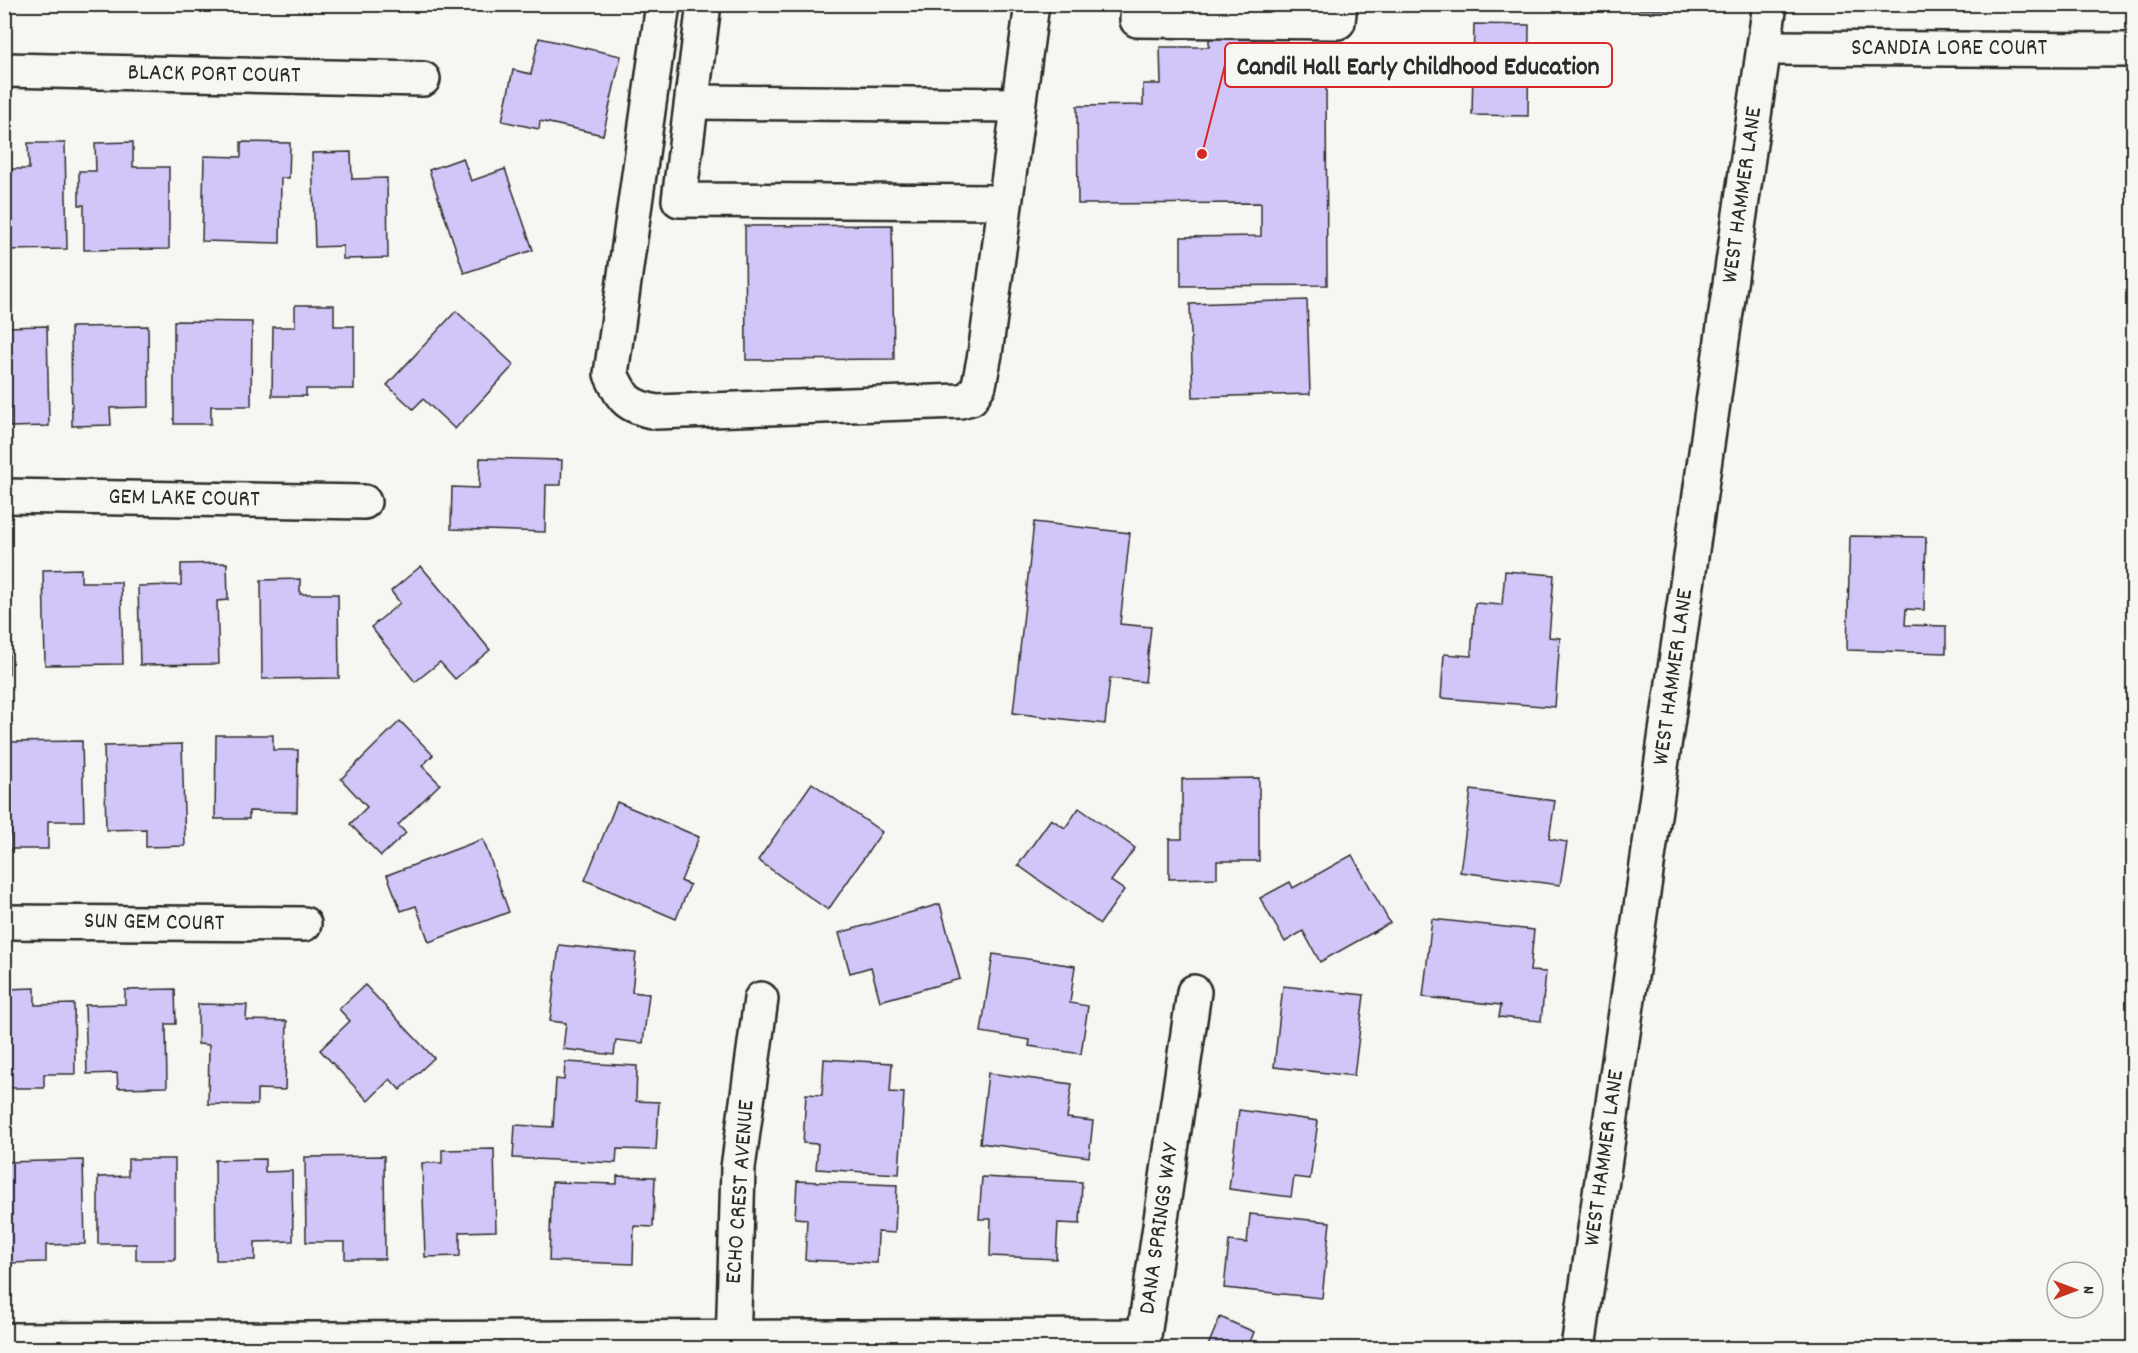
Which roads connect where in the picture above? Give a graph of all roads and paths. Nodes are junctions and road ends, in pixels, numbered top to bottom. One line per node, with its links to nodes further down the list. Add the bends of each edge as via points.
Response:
1 (663, 4): 13 (street, via 611,374 620,393 636,408 656,412 971,398 979,385 985,354)
2 (704, 4): 11 (street)
3 (1032, 4): 12 (street)
4 (1138, 4): 5 (street, via 1137,20 1338,22)
5 (1340, 4)
6 (1770, 4): 7 (street, WEST HAMMER LANE)
7 (1764, 48): 8 (street, SCANDIA LORE COURT); 22 (street, WEST HAMMER LANE)
8 (2133, 51)
9 (4, 70): 10 (street, BLACK PORT COURT)
10 (423, 79)
11 (692, 102): 12 (street); 13 (street, via 680,200)
12 (1018, 105): 13 (street)
13 (1004, 202)
14 (4, 496): 15 (street, GEM LAKE COURT)
15 (364, 502)
16 (4, 922): 17 (street, SUN GEM COURT)
17 (304, 924)
18 (1194, 992): 21 (street, DANA SPRINGS WAY, via 1144,1336)
19 (761, 999): 21 (street, ECHO CREST AVENUE, via 738,1168)
20 (4, 1340): 21 (street, DANA SPRINGS WAY)
21 (733, 1343)
22 (1578, 1348)

